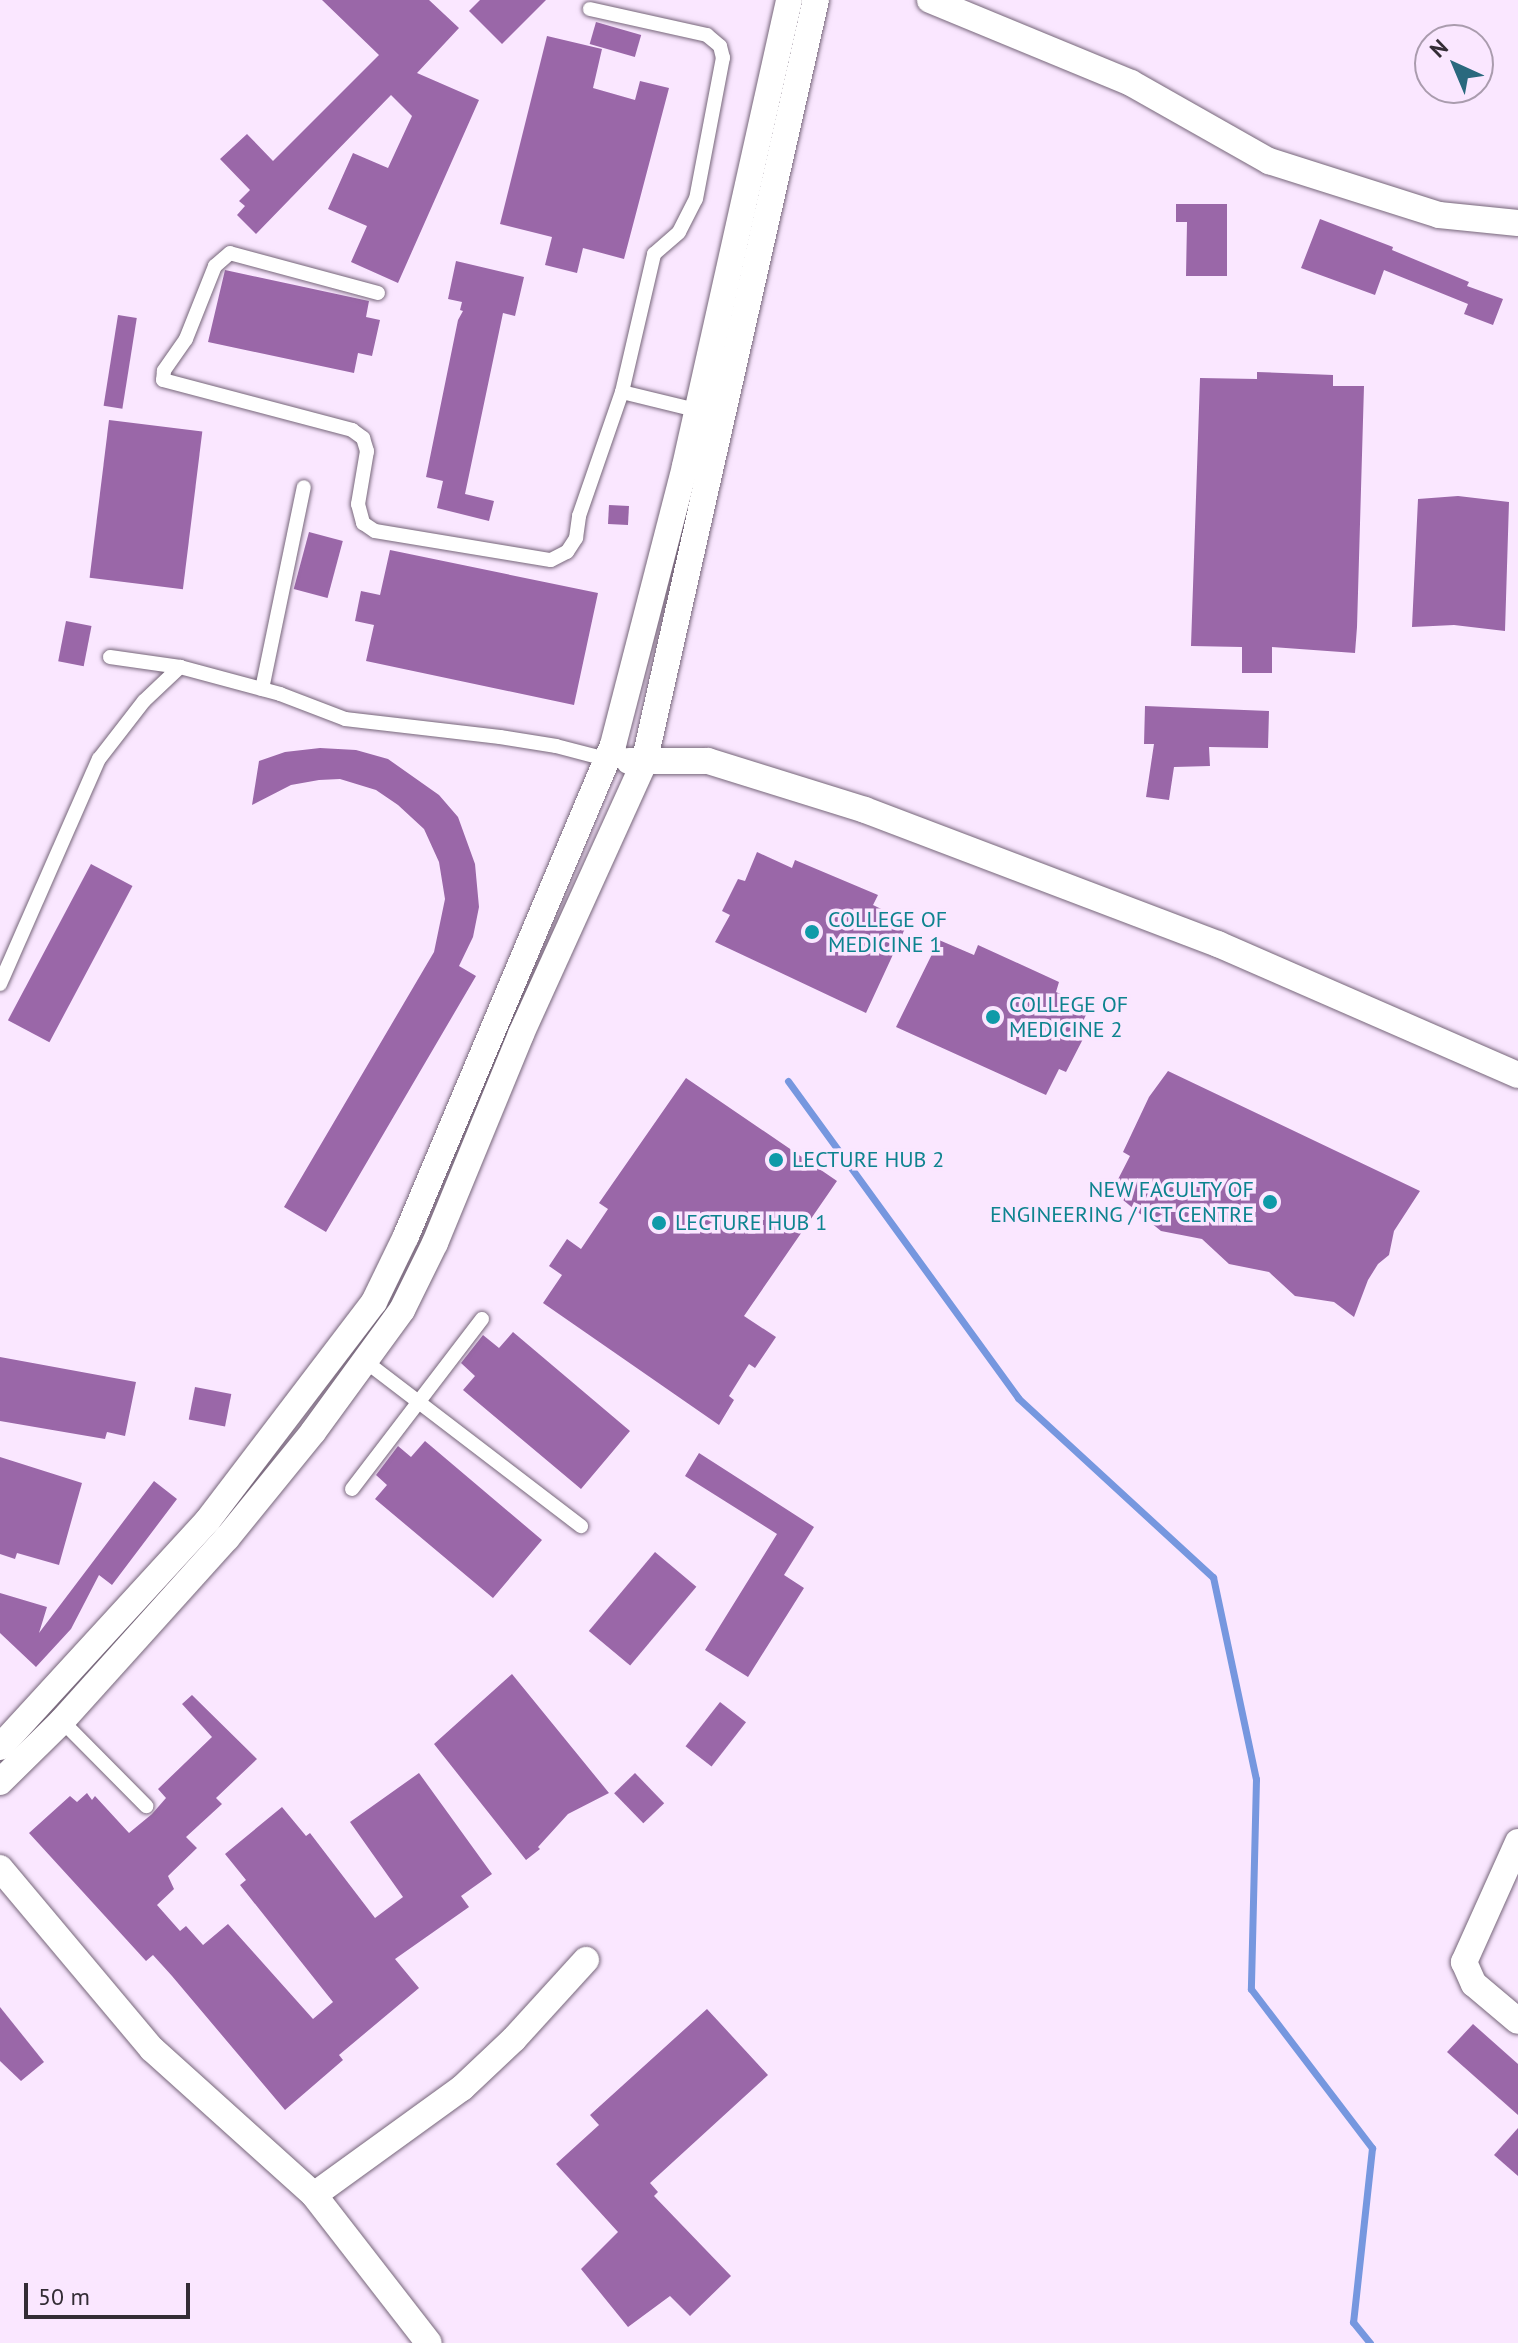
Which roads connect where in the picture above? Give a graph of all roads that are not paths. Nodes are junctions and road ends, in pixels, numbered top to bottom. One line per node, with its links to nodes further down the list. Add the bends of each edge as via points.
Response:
1 (789, 0): 8 (street)
2 (816, 0): 9 (street)
3 (930, 0): 5 (street, via 1131,83 1269,161 1439,215)
4 (590, 9): 7 (lane, via 707,35 720,46 723,58 696,199 679,232 654,254)
5 (1518, 223)
6 (378, 293): 7 (lane, via 230,253 215,266 163,380 352,430 363,438 367,451 358,504 363,523 375,531 551,560 567,552 576,538)
7 (622, 392): 8 (lane)
8 (697, 410): 9 (lane); 14 (street)
9 (724, 416): 15 (street)
10 (304, 487): 13 (lane)
11 (110, 657): 12 (lane)
12 (180, 667): 13 (lane); 16 (lane, via 144,701 99,759)
13 (262, 689): 14 (lane, via 345,719 500,737)
14 (606, 759): 15 (street); 20 (street, via 406,1236 374,1302)
15 (644, 763): 17 (street, via 708,761 865,810 1218,944); 19 (street, via 521,1034 435,1243 402,1310)
16 (0, 984)
17 (1518, 1075)
18 (482, 1319): 21 (lane)
19 (365, 1361): 21 (lane); 22 (street)
20 (311, 1388): 22 (street); 26 (street, via 208,1520)
21 (419, 1403): 23 (lane); 24 (lane)
22 (334, 1404): 25 (street, via 227,1538)
23 (352, 1489)
24 (581, 1526)
25 (62, 1721): 26 (street); 28 (lane)
26 (11, 1741): 27 (street)
27 (0, 1782)
28 (146, 1806)
29 (1518, 1842): 32 (street, via 1464,1962 1474,1984)
30 (0, 1868): 33 (street, via 152,2049)
31 (586, 1960): 33 (street, via 462,2088)
32 (1518, 2021)
33 (314, 2195): 34 (street)
34 (429, 2343)

